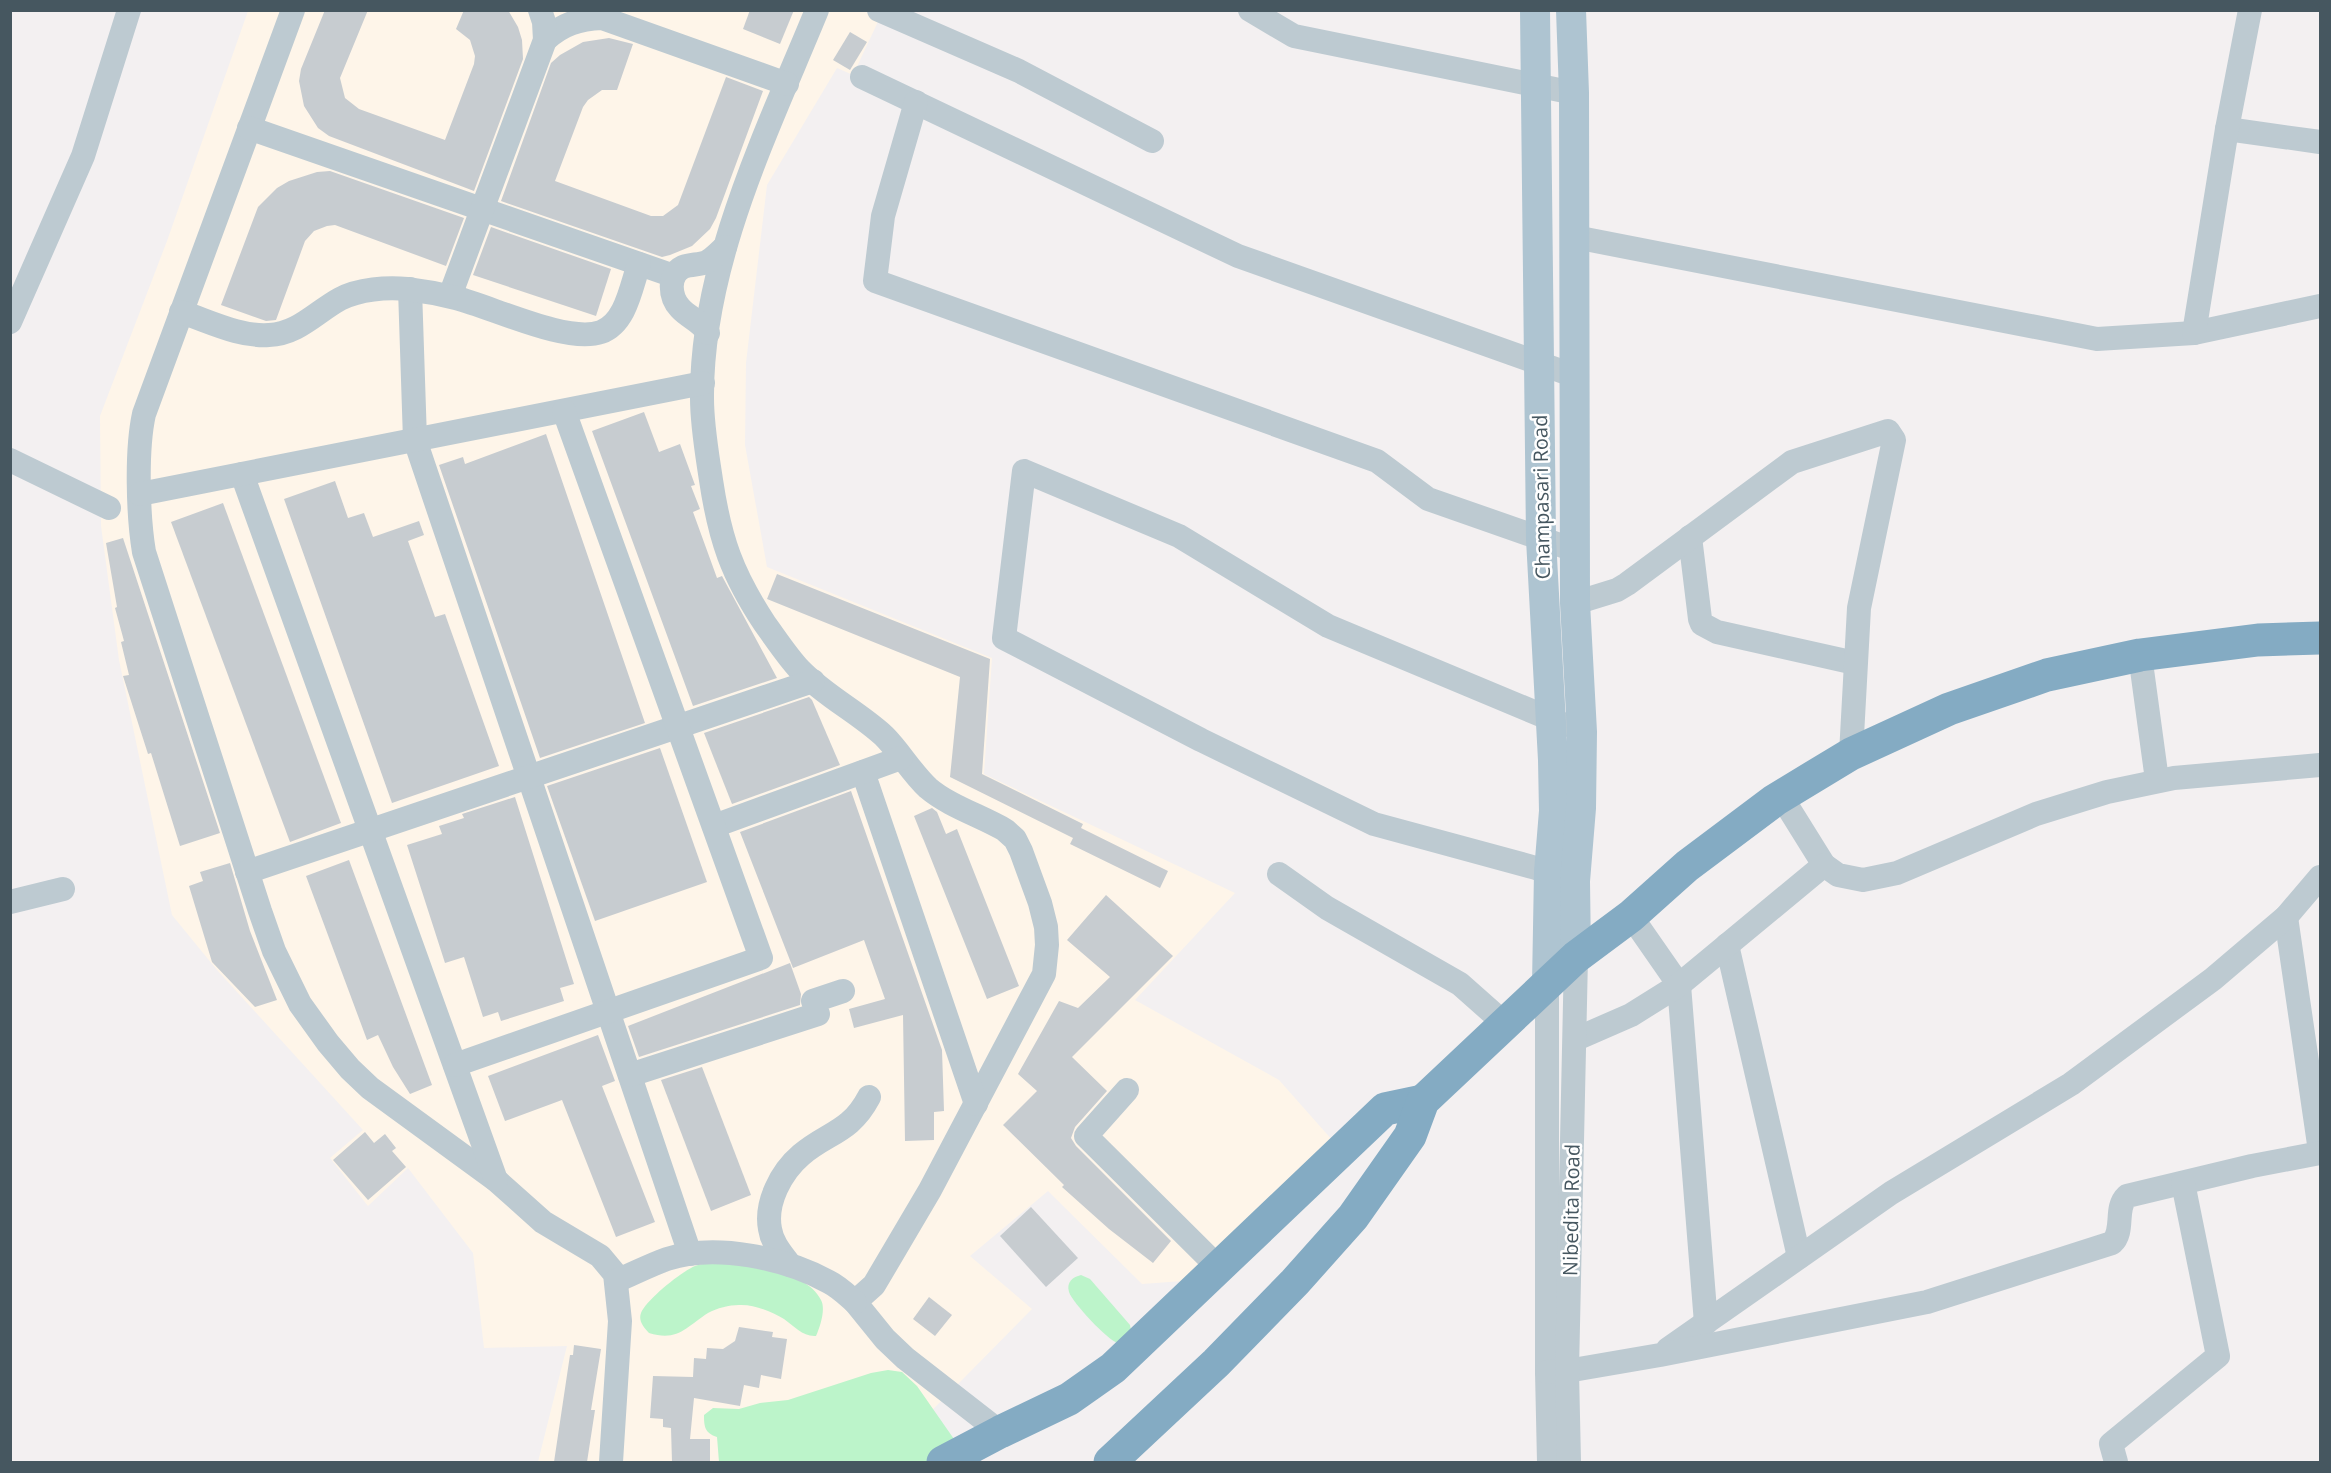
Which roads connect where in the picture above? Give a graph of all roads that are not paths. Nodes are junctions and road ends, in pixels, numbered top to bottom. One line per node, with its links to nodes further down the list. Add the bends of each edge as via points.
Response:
1 (129, 10): 30 (street, via 83,156)
2 (292, 10): 17 (street)
3 (540, 10): 11 (street)
4 (818, 10): 13 (street)
5 (879, 10): 19 (street, via 1019,71)
6 (1250, 10): 14 (street, via 1294,36)
7 (1535, 10): 14 (main road, Champasari Road)
8 (1572, 10): 15 (main road, Champasari Road)
9 (2250, 10): 18 (street)
10 (600, 14): 11 (street, via 572,22); 13 (street)
11 (545, 40): 21 (street)
12 (862, 77): 16 (street)
13 (787, 84): 23 (street, via 744,185)
14 (1536, 86): 15 (street); 33 (main road, Champasari Road)
15 (1574, 93): 22 (main road, Champasari Road)
16 (916, 102): 33 (street, via 1238,256); 43 (street, via 883,216 875,281 1377,461 1428,499)
17 (249, 128): 21 (street); 29 (street)
18 (2227, 129): 20 (street); 32 (street)
19 (1152, 141)
20 (2320, 142)
21 (483, 210): 24 (street); 27 (street)
22 (1575, 237): 32 (street, via 2097,339); 34 (main road, Champasari Road)
23 (725, 247): 25 (street, via 706,262 683,267); 31 (street)
24 (639, 264): 25 (street); 27 (street, via 621,316 599,333 572,334)
25 (674, 276): 31 (street, via 674,298)
26 (410, 289): 27 (street); 29 (street, via 381,289 341,298 304,324 270,336 238,332); 37 (street)
27 (450, 296)
28 (2320, 306): 32 (street)
29 (181, 312): 40 (street, via 141,426)
30 (10, 322)
31 (708, 333): 35 (street)
32 (2194, 333)
33 (1539, 363): 34 (street); 43 (main road, Champasari Road)
34 (1575, 376): 44 (main road, Champasari Road)
35 (703, 383): 36 (street); 49 (street, via 704,428 723,545 746,595 800,670)
36 (564, 411): 37 (street); 51 (street)
37 (415, 440): 39 (street); 57 (street)
38 (10, 460): 41 (street)
39 (242, 474): 40 (street); 61 (street)
40 (140, 494): 63 (street, via 144,552)
41 (109, 508)
42 (1690, 537): 45 (street, via 1622,587); 48 (street, via 1702,624 1717,632); 48 (street, via 1792,462 1888,431 1894,440 1861,596)
43 (1541, 539): 44 (street); 50 (main road, Champasari Road)
44 (1576, 551): 45 (main road, Champasari Road)
45 (1575, 603): 52 (main road, Champasari Road)
46 (2320, 638): 47 (highway, via 2258,640)
47 (2140, 655): 53 (highway, via 2036,679 1949,709); 58 (street)
48 (1856, 663): 53 (street)
49 (813, 681): 51 (street); 54 (street, via 885,737)
50 (1552, 719): 52 (street); 65 (main road, Champasari Road, via 1554,811); 65 (street, via 1328,626 1179,536 1024,471 1004,638 1374,824)
51 (678, 727): 57 (street); 60 (street)
52 (1582, 732): 65 (main road, Champasari Road, via 1581,808)
53 (1851, 754): 59 (highway)
54 (901, 758): 56 (street); 84 (street, via 931,790 997,825 1015,839 1046,927 1044,974)
55 (2320, 765): 58 (street)
56 (863, 772): 60 (street); 84 (street)
57 (529, 777): 61 (street); 76 (street)
58 (2157, 780): 62 (street, via 2036,814 1877,879 1850,879)
59 (1781, 796): 62 (street); 69 (highway, via 1688,866)
60 (714, 826): 76 (street, via 761,958)
61 (370, 831): 63 (street); 79 (street)
62 (1824, 865): 71 (street)
63 (247, 872): 86 (street, via 274,951 300,1004 328,1043 370,1088)
64 (1279, 874): 77 (street, via 1327,908 1460,984)
65 (1562, 877): 72 (main road, Champasari Road); 73 (main road, Champasari Road)
66 (2320, 877): 70 (street)
67 (63, 889): 68 (street)
68 (10, 902)
69 (1631, 916): 72 (highway); 74 (street)
70 (2286, 917): 85 (street); 89 (street, via 2213,979 2071,1084 1891,1193)
71 (1727, 945): 74 (street); 89 (street)
72 (1576, 957): 73 (highway); 78 (street, Nibedita Road)
73 (1548, 984): 77 (highway); 96 (street, Nibedita Road)
74 (1678, 985): 78 (street, via 1631,1015); 94 (street)
75 (843, 991): 80 (street, via 813,1001 818,1014)
76 (608, 1011): 79 (street); 80 (street)
77 (1504, 1023): 83 (highway)
78 (1576, 1039): 96 (street, Nibedita Road)
79 (455, 1065): 86 (street)
80 (630, 1075): 88 (street)
81 (1127, 1090): 91 (street, via 1086,1136)
82 (869, 1097): 90 (street, via 850,1124 801,1155 780,1181 773,1197 769,1228)
83 (1423, 1101): 91 (highway, via 1385,1109); 100 (highway, via 1410,1136 1353,1217 1216,1363)
84 (976, 1104): 93 (street, via 874,1285)
85 (2320, 1152): 87 (street)
86 (496, 1180): 92 (street, via 543,1222 600,1256)
87 (2183, 1183): 95 (street, via 2125,1197 2112,1243 1927,1302); 103 (street, via 2218,1356 2111,1444)
88 (690, 1254): 90 (street, via 729,1254); 92 (street)
89 (1799, 1257): 94 (street)
90 (790, 1265): 93 (street, via 832,1283)
91 (1219, 1268): 97 (highway, via 1113,1368 1069,1399)
92 (616, 1281): 98 (street, via 620,1321)
93 (855, 1302): 97 (street, via 905,1358)
94 (1706, 1323): 95 (street)
95 (1660, 1355): 96 (street)
96 (1557, 1371): 101 (street, Nibedita Road); 102 (street, Nibedita Road)
97 (1000, 1432): 99 (highway)
98 (611, 1462)
99 (943, 1462)
100 (1110, 1462)
101 (1549, 1462)
102 (1569, 1462)
103 (2116, 1462)

